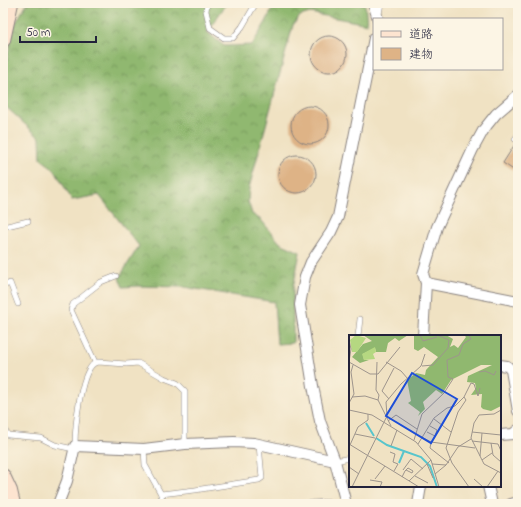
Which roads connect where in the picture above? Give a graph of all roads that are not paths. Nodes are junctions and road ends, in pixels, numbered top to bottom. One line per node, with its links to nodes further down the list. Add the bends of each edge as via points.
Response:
1 (11, 3): 7 (street)
2 (207, 3): 3 (lane, via 210,28 224,38 233,38)
3 (256, 3)
4 (372, 3): 6 (street)
5 (381, 3): 6 (lane)
6 (378, 18)
7 (3, 40)
8 (373, 43): 33 (street, via 338,217 311,262 305,277 300,305 320,421)
9 (518, 95): 15 (street, via 490,121 473,149 436,228 424,274)
10 (518, 135): 11 (lane, via 515,139)
11 (518, 140)
12 (28, 221): 13 (lane)
13 (3, 227)
14 (116, 276): 22 (lane, via 101,282 73,304 72,310)
15 (426, 283): 17 (street); 21 (street)
16 (3, 286): 18 (lane, via 10,283)
17 (518, 301)
18 (18, 304)
19 (360, 319): 20 (lane)
20 (358, 335)
21 (423, 335)
22 (95, 362): 28 (lane, via 138,364 177,383 184,391); 30 (lane, via 89,369 82,389)
23 (501, 365): 24 (street, via 511,370)
24 (518, 412)
25 (3, 428): 30 (lane, via 8,435 41,438 69,448)
26 (518, 430): 27 (street, via 513,434)
27 (501, 435)
28 (185, 444): 29 (street, via 234,442); 31 (street)
29 (259, 445): 33 (street); 37 (lane, via 262,478 259,480)
30 (75, 446): 31 (street); 41 (street, via 67,481)
31 (144, 450): 37 (lane, via 146,465)
32 (349, 458): 33 (lane)
33 (335, 461): 44 (street)
34 (3, 476): 40 (street)
35 (422, 487): 45 (street)
36 (488, 487): 46 (street)
37 (161, 494): 42 (lane)
38 (327, 502): 43 (lane)
39 (518, 502): 47 (street)
40 (13, 504)
41 (58, 504)
42 (162, 504)
43 (296, 504)
44 (346, 504)
45 (418, 504)
46 (492, 504)
47 (511, 504)

